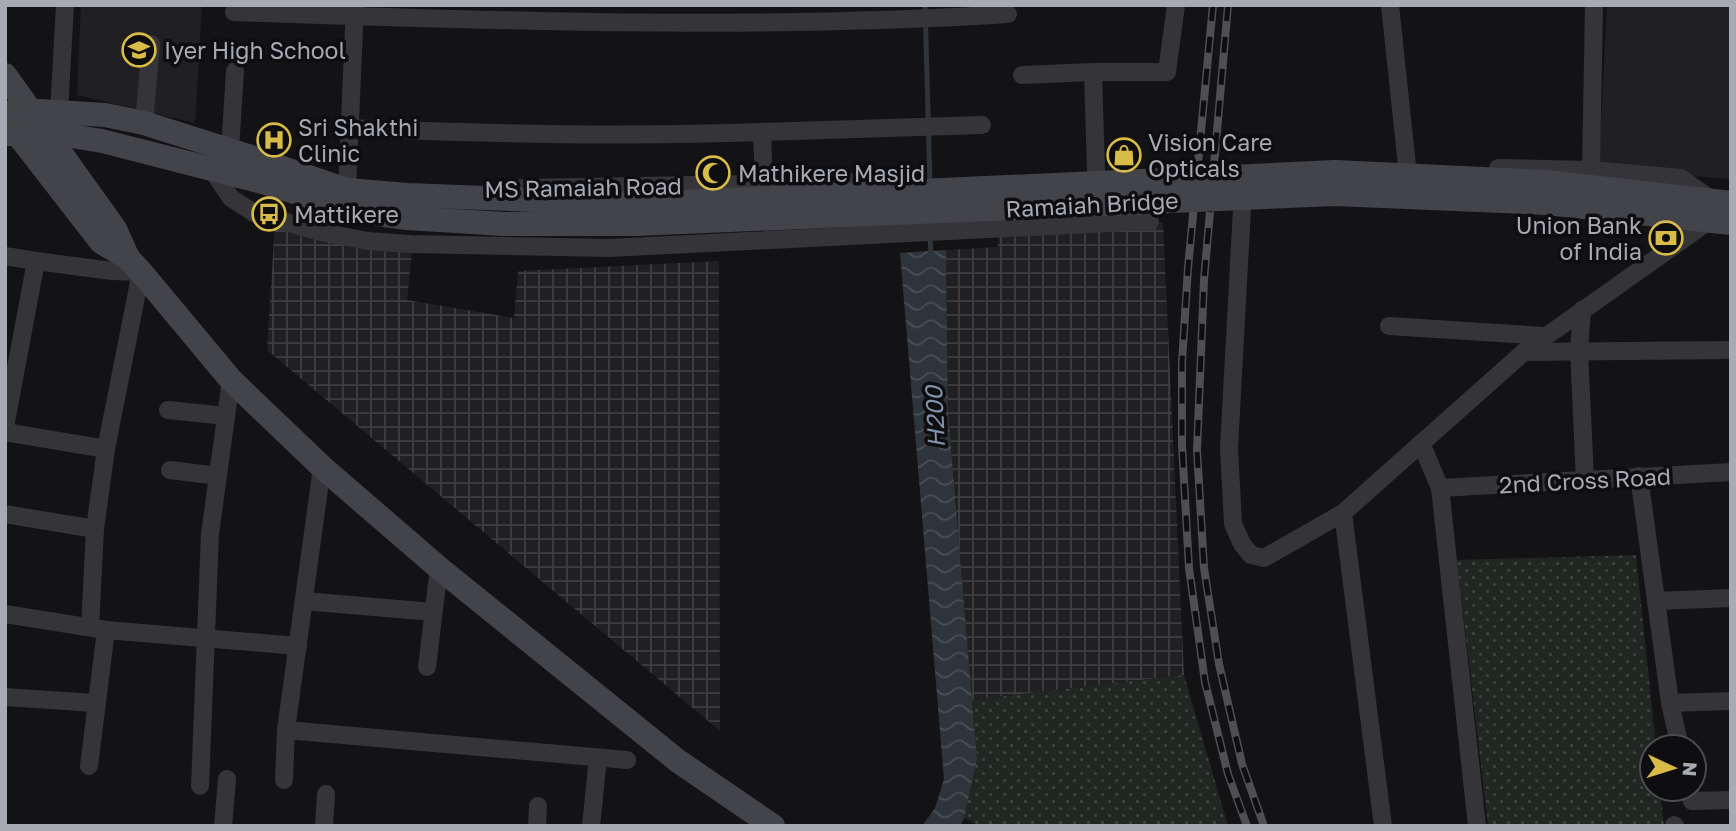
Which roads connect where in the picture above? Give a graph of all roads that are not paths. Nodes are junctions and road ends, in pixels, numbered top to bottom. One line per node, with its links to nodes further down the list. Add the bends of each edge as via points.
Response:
1 (65, 5): 13 (street)
2 (1176, 5): 10 (street, via 1167,72)
3 (1390, 5): 21 (street)
4 (1594, 5): 25 (street)
5 (354, 11): 6 (street); 7 (street, via 674,24); 17 (street)
6 (234, 12)
7 (1008, 14)
8 (151, 44): 15 (street)
9 (235, 71): 20 (street)
10 (1093, 72): 12 (street); 26 (street)
11 (5, 75): 14 (main road)
12 (1021, 75)
13 (59, 112): 14 (main road, MS Ramaiah Road); 15 (main road, MS Ramaiah Road); 19 (street)
14 (12, 122): 19 (main road); 40 (main road, via 101,243)
15 (144, 123): 20 (main road, MS Ramaiah Road)
16 (982, 125): 18 (street)
17 (349, 128): 18 (street, via 511,135); 30 (street)
18 (762, 132): 28 (street)
19 (57, 135): 23 (main road, MS Ramaiah Road, via 102,141); 40 (main road)
20 (230, 150): 30 (main road, MS Ramaiah Road)
21 (1407, 166): 22 (street); 25 (street)
22 (1225, 168)
23 (212, 170): 33 (main road, MS Ramaiah Road, via 354,211 408,218 504,224); 37 (street, via 231,198 254,213 368,241 596,248)
24 (1154, 170): 26 (street, MS Ramaiah Road)
25 (1591, 170): 34 (street, via 1681,178)
26 (1096, 172): 27 (street, MS Ramaiah Road)
27 (1031, 175): 28 (street, MS Ramaiah Road); 36 (street)
28 (764, 184): 29 (street, MS Ramaiah Road)
29 (668, 187): 30 (street, MS Ramaiah Road, via 368,186); 37 (street)
30 (347, 190): 33 (main road, MS Ramaiah Road)
31 (1406, 206): 34 (street, via 1592,217)
32 (1242, 209): 60 (street, via 1229,448 1233,524 1251,555 1264,558)
33 (638, 214): 34 (main road, Ramaiah Bridge, bridge, via 1335,194 1546,193)
34 (1716, 216): 41 (street)
35 (1150, 222): 36 (street)
36 (1032, 228): 37 (street)
37 (670, 245)
38 (5, 256): 39 (street)
39 (36, 261): 40 (street, via 111,271); 50 (street)
40 (134, 265): 47 (main road); 52 (street)
41 (1582, 310): 43 (street); 45 (street)
42 (1389, 326): 43 (street)
43 (1545, 336): 46 (street)
44 (1731, 350): 45 (street)
45 (1579, 351): 46 (street); 58 (street)
46 (1524, 352): 51 (street)
47 (231, 380): 49 (street); 53 (main road)
48 (168, 410): 49 (street)
49 (226, 416): 56 (street)
50 (5, 429): 52 (street)
51 (1421, 443): 59 (street); 60 (street)
52 (106, 449): 62 (street)
53 (322, 467): 63 (main road); 65 (street)
54 (170, 470): 56 (street)
55 (1731, 472): 57 (street, 2nd Cross Road)
56 (218, 476): 70 (street)
57 (1639, 476): 58 (street, 2nd Cross Road); 66 (street)
58 (1585, 480): 59 (street, 2nd Cross Road)
59 (1440, 488): 95 (street)
60 (1343, 513): 94 (street)
61 (5, 514): 62 (street)
62 (95, 529): 69 (street)
63 (439, 568): 67 (street); 93 (main road, via 678,761)
64 (1731, 598): 66 (street)
65 (303, 601): 67 (street); 71 (street)
66 (1656, 601): 75 (street)
67 (433, 611): 72 (street)
68 (5, 614): 69 (street)
69 (98, 628): 70 (street); 76 (street)
70 (204, 638): 71 (street); 84 (street)
71 (298, 646): 77 (street)
72 (427, 667)
73 (5, 697): 76 (street)
74 (1731, 701): 75 (street)
75 (1670, 703): 78 (street)
76 (95, 704): 81 (street)
77 (286, 730): 79 (street); 83 (street)
78 (1677, 733)
79 (598, 758): 80 (street); 92 (street)
80 (627, 760)
81 (89, 766)
82 (227, 779): 89 (street)
83 (284, 780)
84 (200, 786)
85 (326, 794): 90 (street)
86 (1731, 800): 87 (street)
87 (1708, 801)
88 (538, 806): 91 (street)
89 (223, 826)
90 (324, 826)
91 (537, 826)
92 (591, 826)
93 (774, 826)
94 (1383, 826)
95 (1477, 826)

